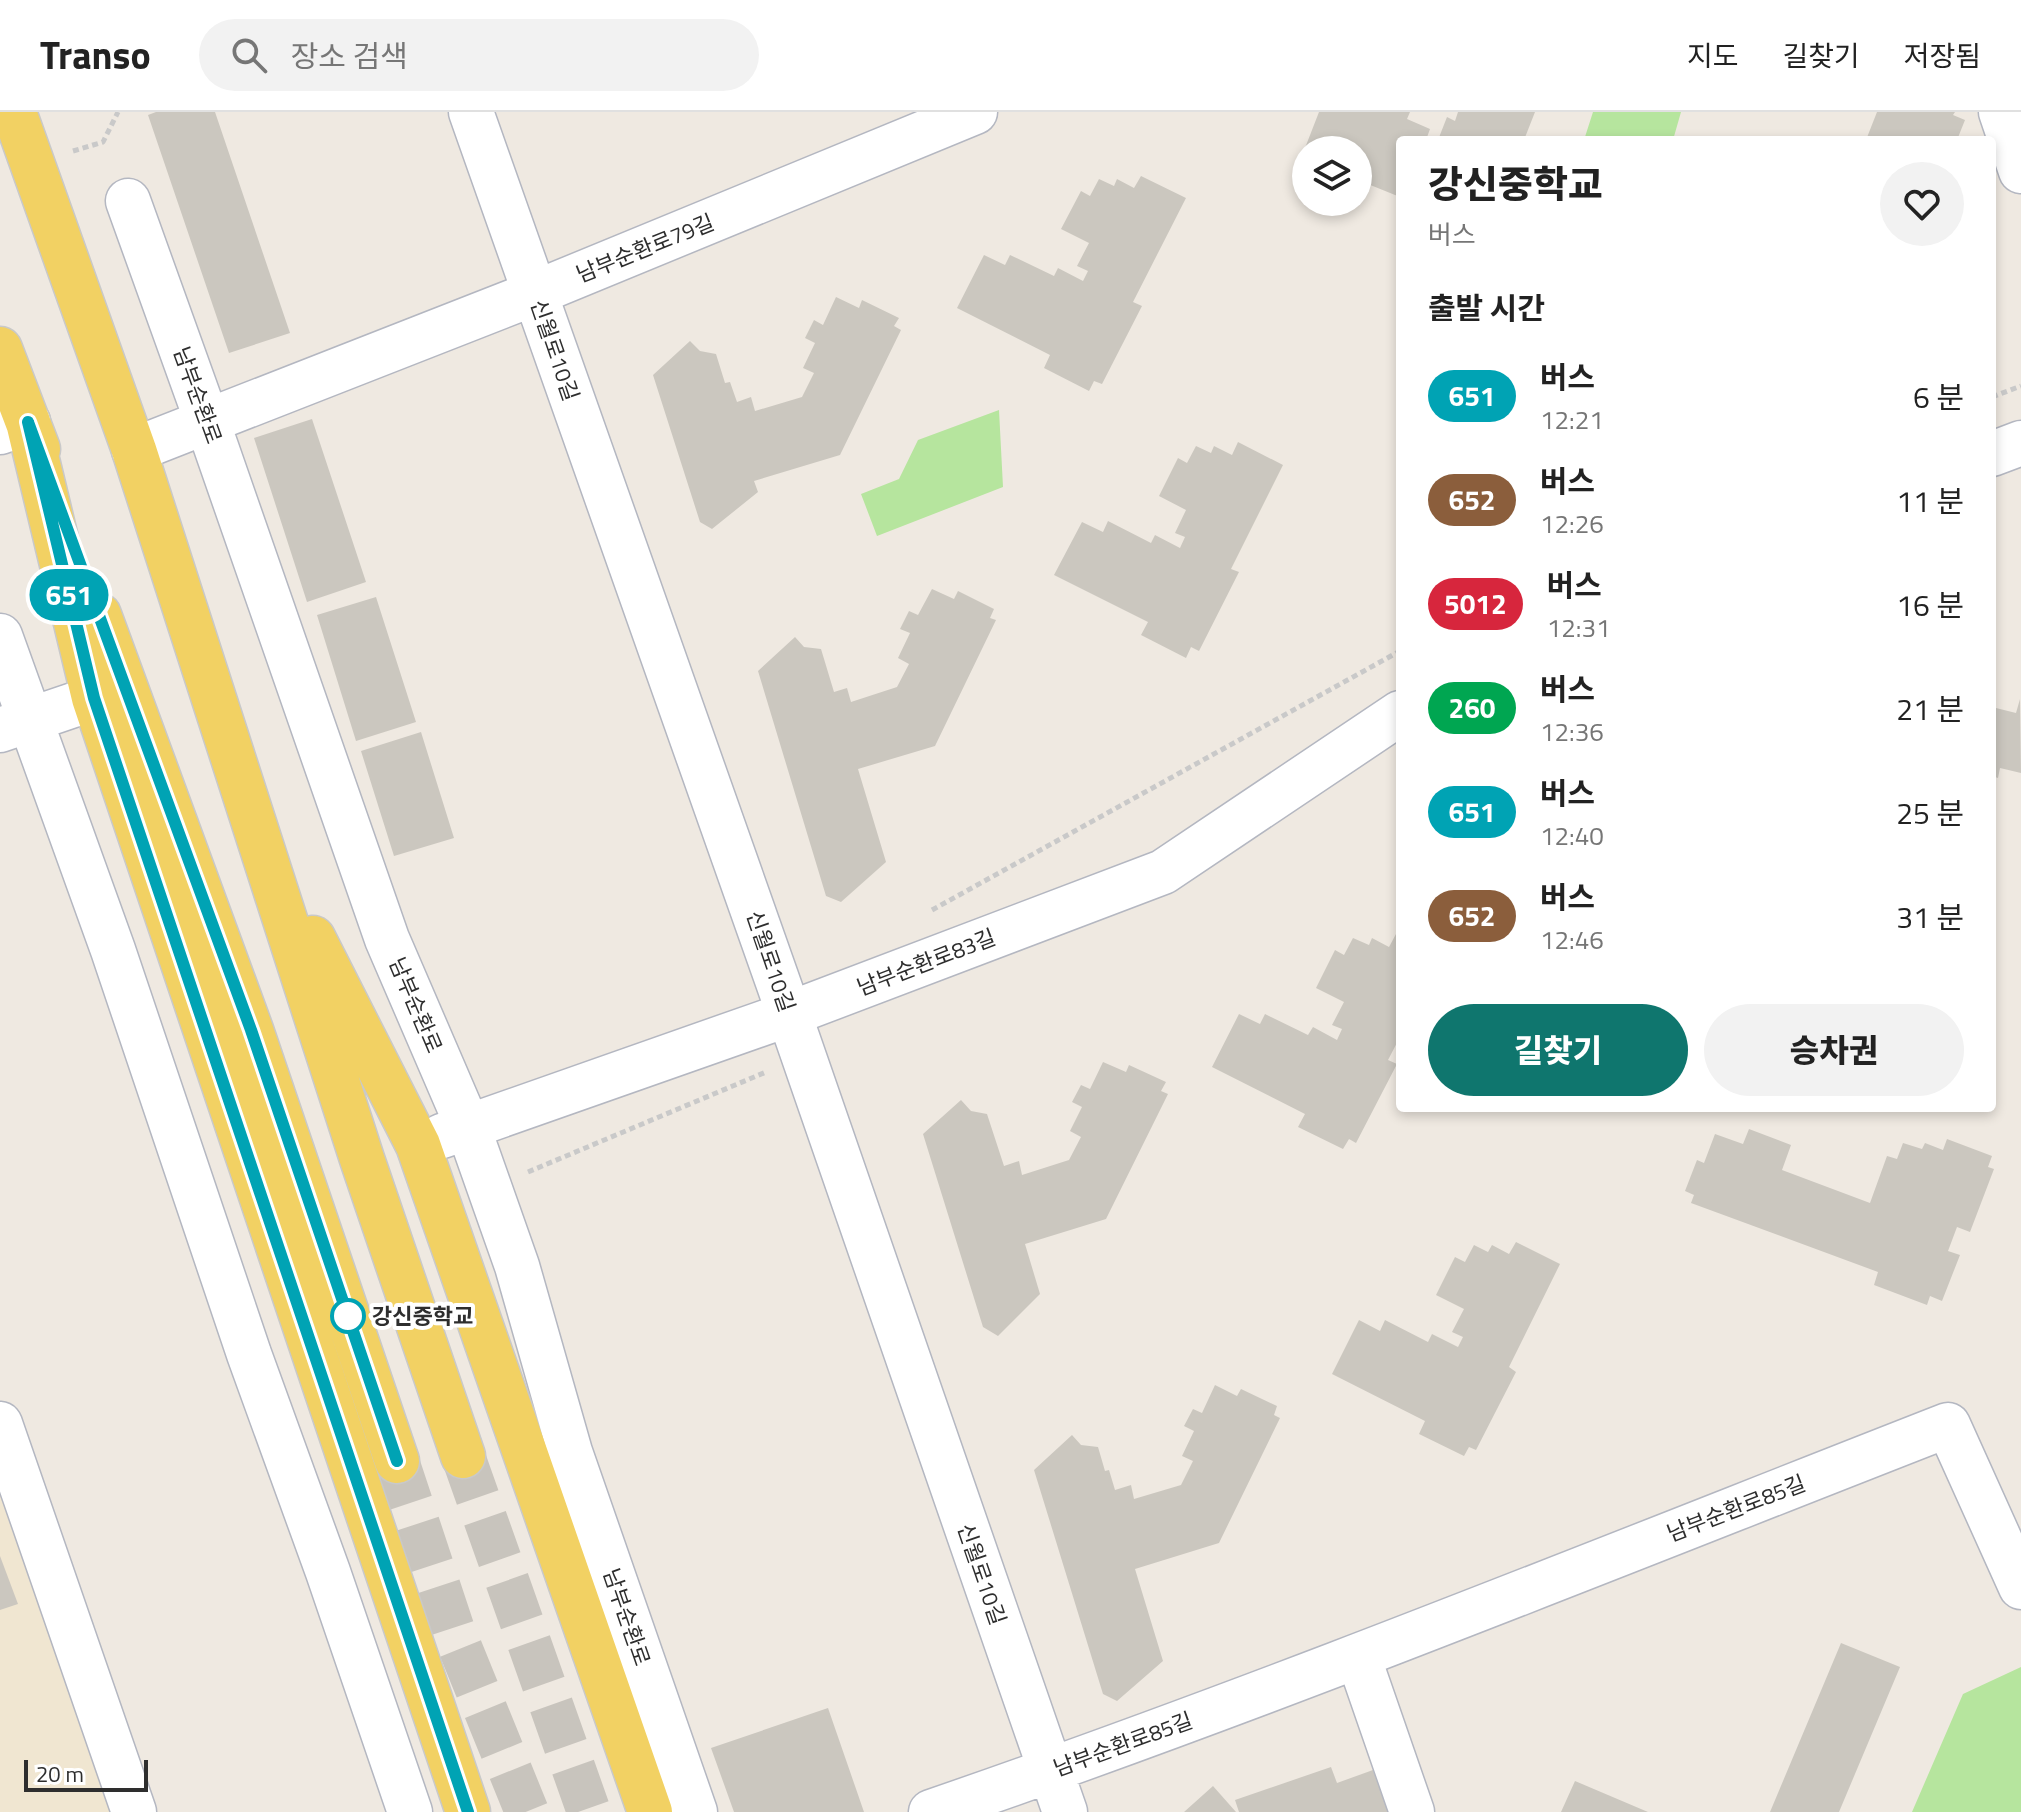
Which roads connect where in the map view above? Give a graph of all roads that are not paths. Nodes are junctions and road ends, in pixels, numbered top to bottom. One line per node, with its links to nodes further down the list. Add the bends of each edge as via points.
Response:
1 (14, 112): 12 (main road, 남부순환로)
2 (471, 112): 7 (street, 신월로10길)
3 (975, 112): 7 (street, 남부순환로79길)
4 (2001, 112): 5 (street)
5 (2021, 171)
6 (128, 201): 9 (street, 남부순환로)
7 (535, 293): 9 (street, 남부순환로79길); 19 (street, 신월로10길)
8 (0, 349): 10 (main road)
9 (207, 421): 12 (street, 남부순환로79길); 20 (street, 남부순환로, via 387,939)
10 (14, 427): 15 (main road); 26 (main road, via 251,1030)
11 (2021, 443): 13 (street)
12 (134, 450): 18 (main road, 남부순환로)
13 (1996, 452)
14 (0, 636): 17 (street)
15 (94, 698): 17 (street); 24 (main road)
16 (1396, 716): 19 (street, 남부순환로83길, via 1163,872)
17 (15, 725): 28 (street, via 113,950)
18 (251, 816): 21 (main road, 남부순환로); 25 (main road, 남부순환로)
19 (789, 1014): 20 (street, 남부순환로83길); 31 (street, 신월로10길)
20 (468, 1127): 21 (street, 남부순환로83길); 23 (street, 남부순환로, via 517,1266)
21 (418, 1145): 27 (main road, 남부순환로)
22 (0, 1424): 32 (street)
23 (570, 1452): 27 (street); 36 (street, 남부순환로)
24 (348, 1454): 28 (street); 34 (main road)
25 (463, 1456)
26 (397, 1461)
27 (528, 1461): 35 (main road, 남부순환로)
28 (292, 1472): 33 (street)
29 (2021, 1587): 30 (street, 남부순환로85길, via 1948,1425)
30 (1358, 1656): 31 (street, 남부순환로85길); 39 (street)
31 (1050, 1771): 37 (street, 남부순환로85길); 38 (street, 신월로10길)
32 (134, 1812)
33 (410, 1812)
34 (468, 1812)
35 (650, 1812)
36 (695, 1812)
37 (931, 1812)
38 (1065, 1812)
39 (1412, 1812)

